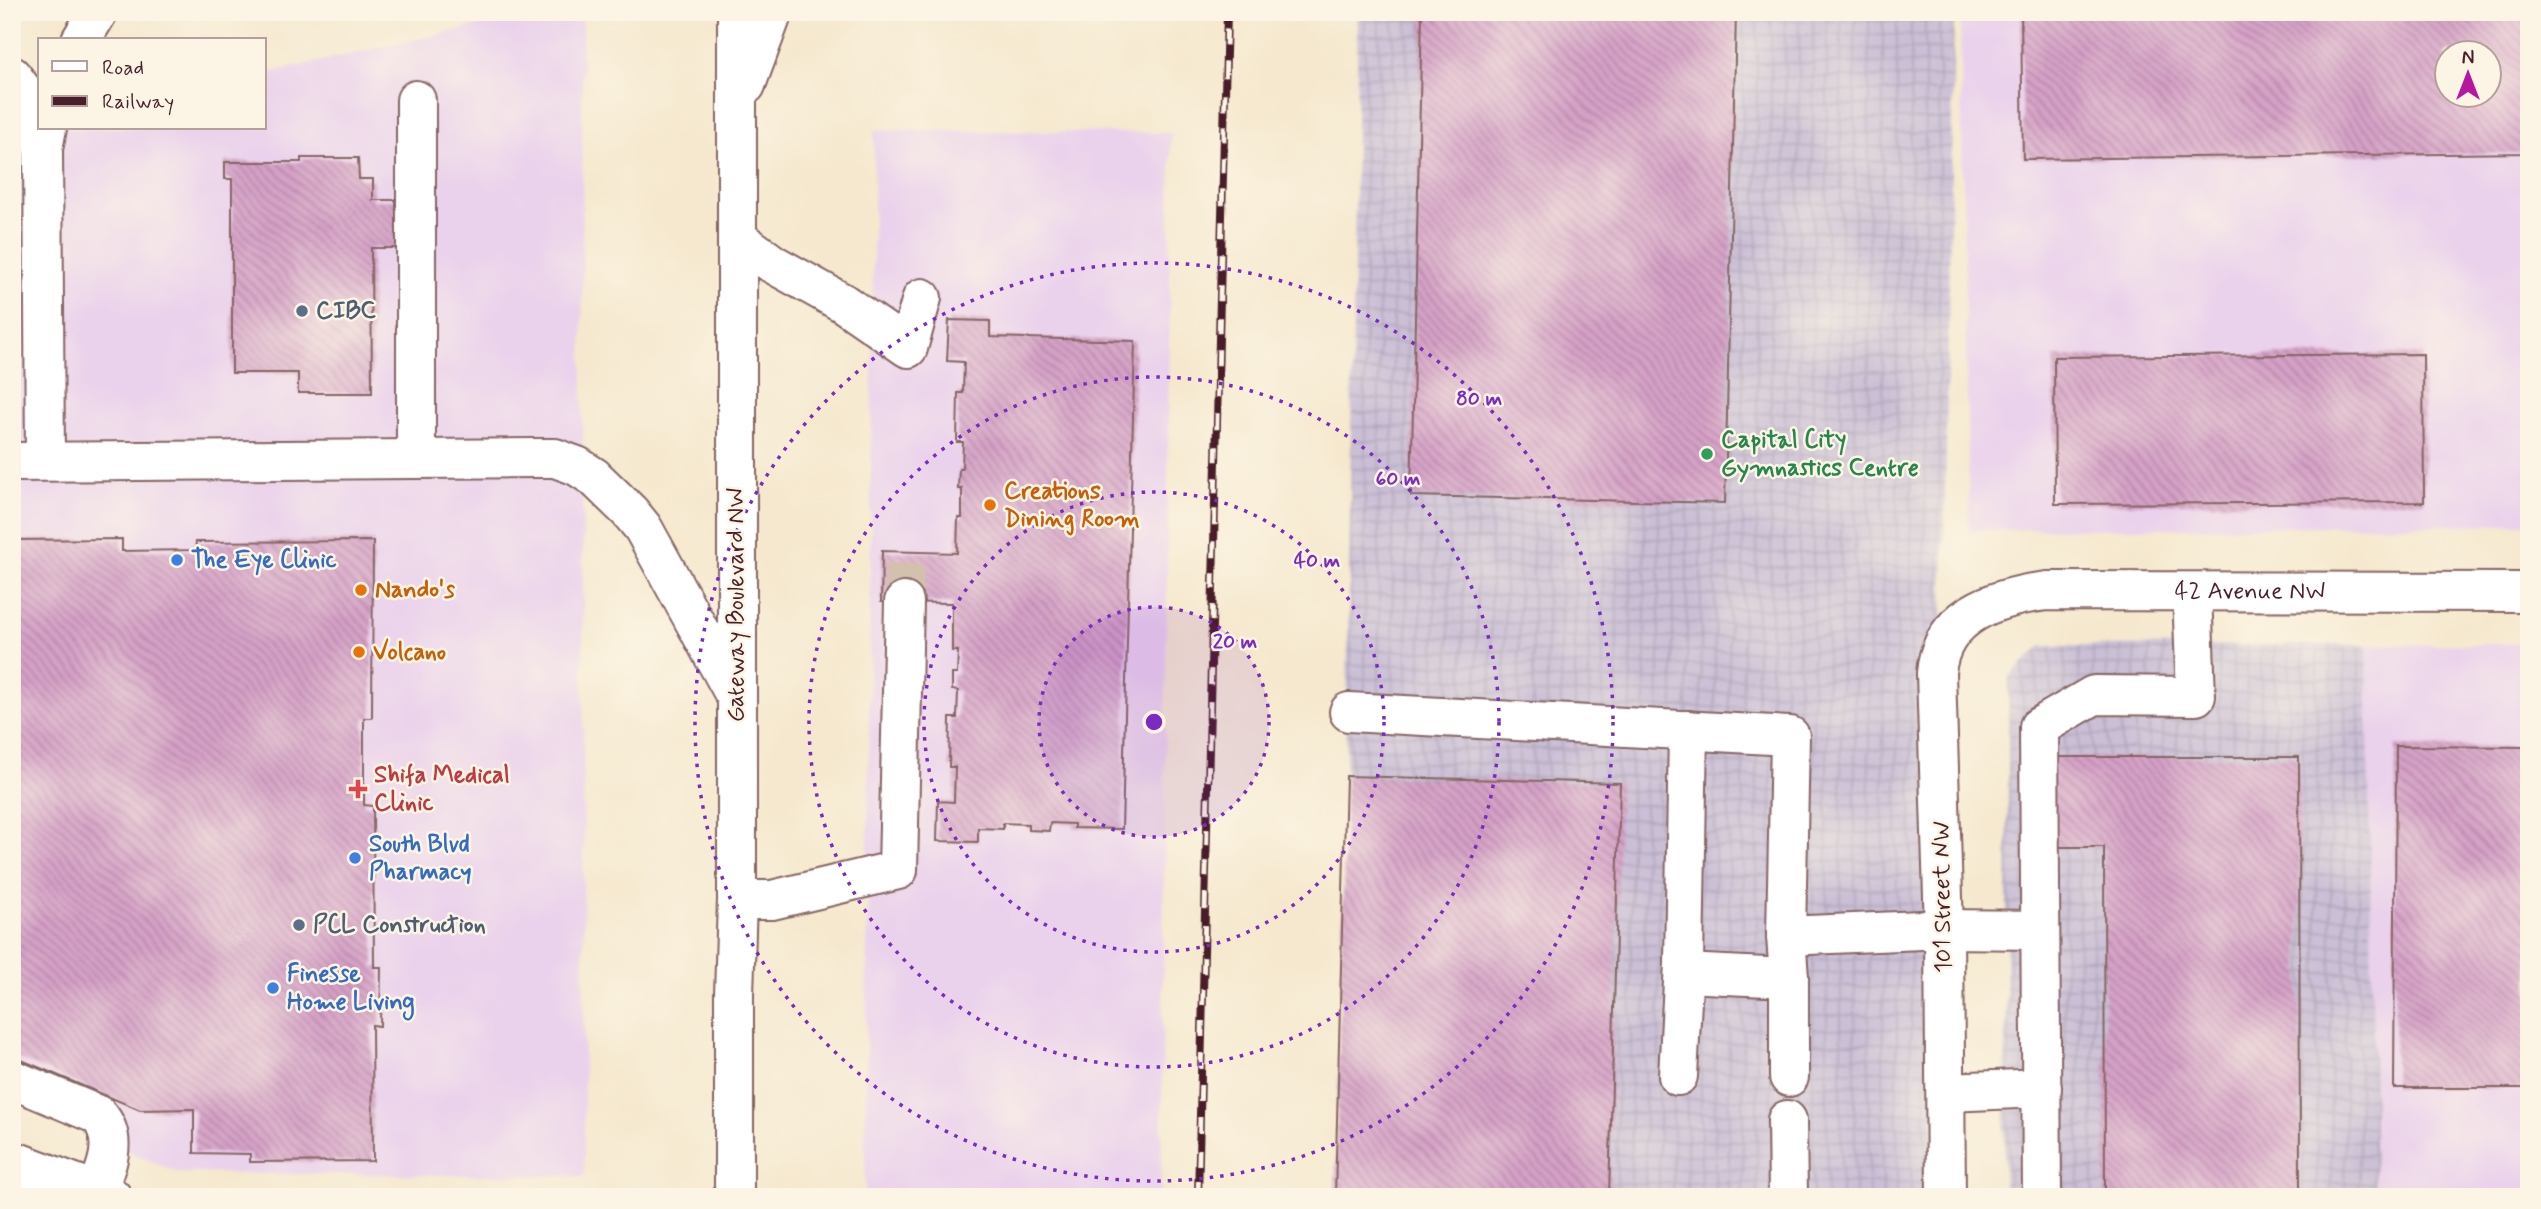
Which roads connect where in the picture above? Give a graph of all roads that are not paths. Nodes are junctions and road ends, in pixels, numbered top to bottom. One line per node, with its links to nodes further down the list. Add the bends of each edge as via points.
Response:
1 (98, 12): 4 (main road)
2 (737, 12): 7 (main road, Gateway Boulevard NW)
3 (773, 12): 7 (main road)
4 (82, 38)
5 (12, 76): 8 (main road)
6 (416, 100): 12 (main road)
7 (737, 110): 10 (main road, Gateway Boulevard NW)
8 (38, 121)
9 (45, 138): 13 (main road)
10 (737, 238): 11 (main road, via 908,348); 18 (main road, Gateway Boulevard NW)
11 (922, 298)
12 (416, 459): 13 (main road); 18 (main road, via 555,458 594,477 630,512 650,542)
13 (29, 461)
14 (2192, 592): 15 (main road, 42 Avenue NW); 17 (main road, 42 Avenue NW, via 2048,591 2016,595); 23 (main road, via 2196,696 2094,695 2039,727)
15 (2529, 592)
16 (904, 602): 21 (main road, via 898,870 772,900)
17 (1976, 612): 22 (main road, 101 Street NW, via 1958,625 1938,655)
18 (736, 696): 21 (main road, Gateway Boulevard NW)
19 (1349, 712): 20 (main road)
20 (1688, 730): 24 (main road, via 1790,736); 25 (main road)
21 (737, 900): 37 (main road, Gateway Boulevard NW)
22 (1944, 929): 23 (main road); 24 (main road); 31 (main road, 101 Street NW)
23 (2040, 930): 30 (main road)
24 (1786, 936): 26 (main road)
25 (1684, 973): 26 (main road); 27 (main road)
26 (1789, 978): 28 (main road)
27 (1678, 1076)
28 (1788, 1077)
29 (12, 1079): 35 (main road, via 98,1115 106,1124 110,1134)
30 (2042, 1088): 31 (main road); 40 (main road)
31 (1947, 1091): 39 (main road, 101 Street NW)
32 (1787, 1120): 38 (main road)
33 (12, 1160): 35 (main road)
34 (12, 1195): 36 (main road)
35 (101, 1195)
36 (18, 1197)
37 (734, 1197)
38 (1788, 1197)
39 (1946, 1197)
40 (2042, 1197)

